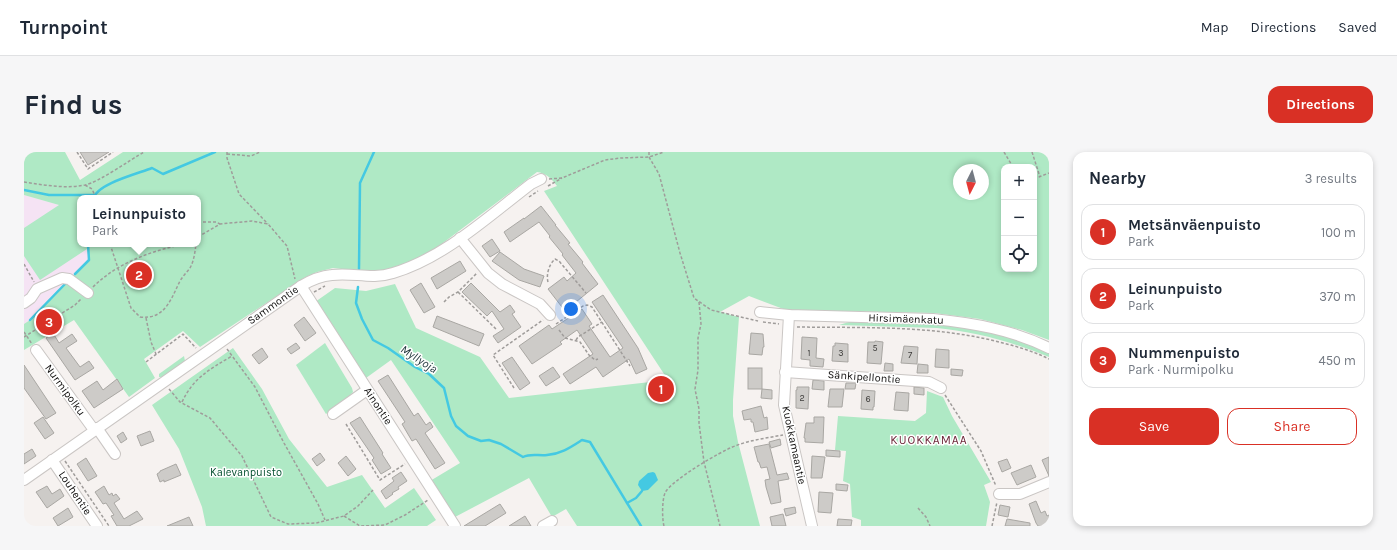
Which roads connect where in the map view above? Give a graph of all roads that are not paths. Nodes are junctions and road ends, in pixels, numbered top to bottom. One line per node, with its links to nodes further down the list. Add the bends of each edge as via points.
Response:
1 (541, 179): 2 (street, Sammontie)
2 (460, 238): 3 (street, Sammontie, via 413,266 392,274 367,277 333,274 312,279); 7 (street, via 488,273 502,284 540,304)
3 (298, 287): 13 (street, Ainontie); 15 (street, Sammontie)
4 (88, 293): 5 (street, via 62,278 37,289)
5 (24, 303)
6 (760, 312): 8 (street, Hirsimäenkatu)
7 (550, 315)
8 (788, 321): 9 (street, Hirsimäenkatu, via 933,319 977,324); 11 (street, Kuokkamaantie)
9 (1049, 348)
10 (36, 350): 15 (street, Nurmipolku)
11 (785, 372): 12 (street, Sänkipellontie, via 929,382); 23 (street, Kuokkamaantie, via 784,405)
12 (941, 388)
13 (367, 390): 14 (street); 22 (street, Ainontie)
14 (333, 414)
15 (96, 429): 16 (street, Nurmipolku); 17 (street, Sammontie)
16 (115, 454)
17 (54, 464): 18 (street, Sammontie); 21 (street, Louhentie)
18 (24, 480)
19 (1049, 482): 20 (street, via 1020,494)
20 (999, 494)
21 (97, 526)
22 (455, 526)
23 (812, 526)

